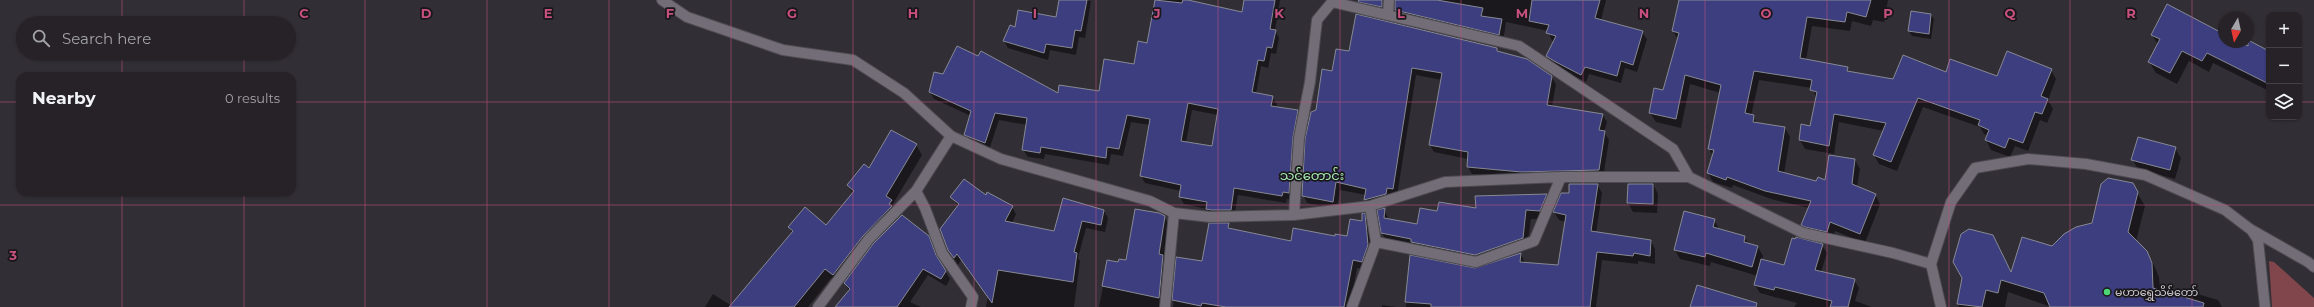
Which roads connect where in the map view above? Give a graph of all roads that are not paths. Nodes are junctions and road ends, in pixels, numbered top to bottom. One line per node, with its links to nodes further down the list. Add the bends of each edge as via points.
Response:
1 (662, 0): 4 (street, via 687,17 782,50 853,60 904,93)
2 (1390, 0): 3 (street)
3 (1388, 14): 6 (street, via 1519,46 1673,149); 10 (street, via 1332,2 1317,20 1310,82 1299,138)
4 (951, 136): 7 (street); 9 (street, via 1001,159 1150,201)
5 (1561, 177): 6 (street); 8 (street, via 1445,182); 12 (street, via 1534,240 1476,262)
6 (1690, 177): 13 (street, via 1803,233)
7 (916, 191): 15 (street, via 868,240); 16 (street, via 942,253 973,297)
8 (1370, 206): 10 (street); 12 (street)
9 (1174, 213): 10 (street, via 1210,217); 17 (street)
10 (1294, 215)
11 (2250, 229): 13 (street, via 2225,210 2145,175 2086,164 2028,159 1975,168 1951,202); 14 (street); 20 (street, via 2258,240)
12 (1376, 242): 18 (street)
13 (1931, 264): 19 (street)
14 (2314, 267)
15 (818, 307)
16 (971, 307)
17 (1165, 307)
18 (1352, 307)
19 (1941, 307)
20 (2265, 307)

